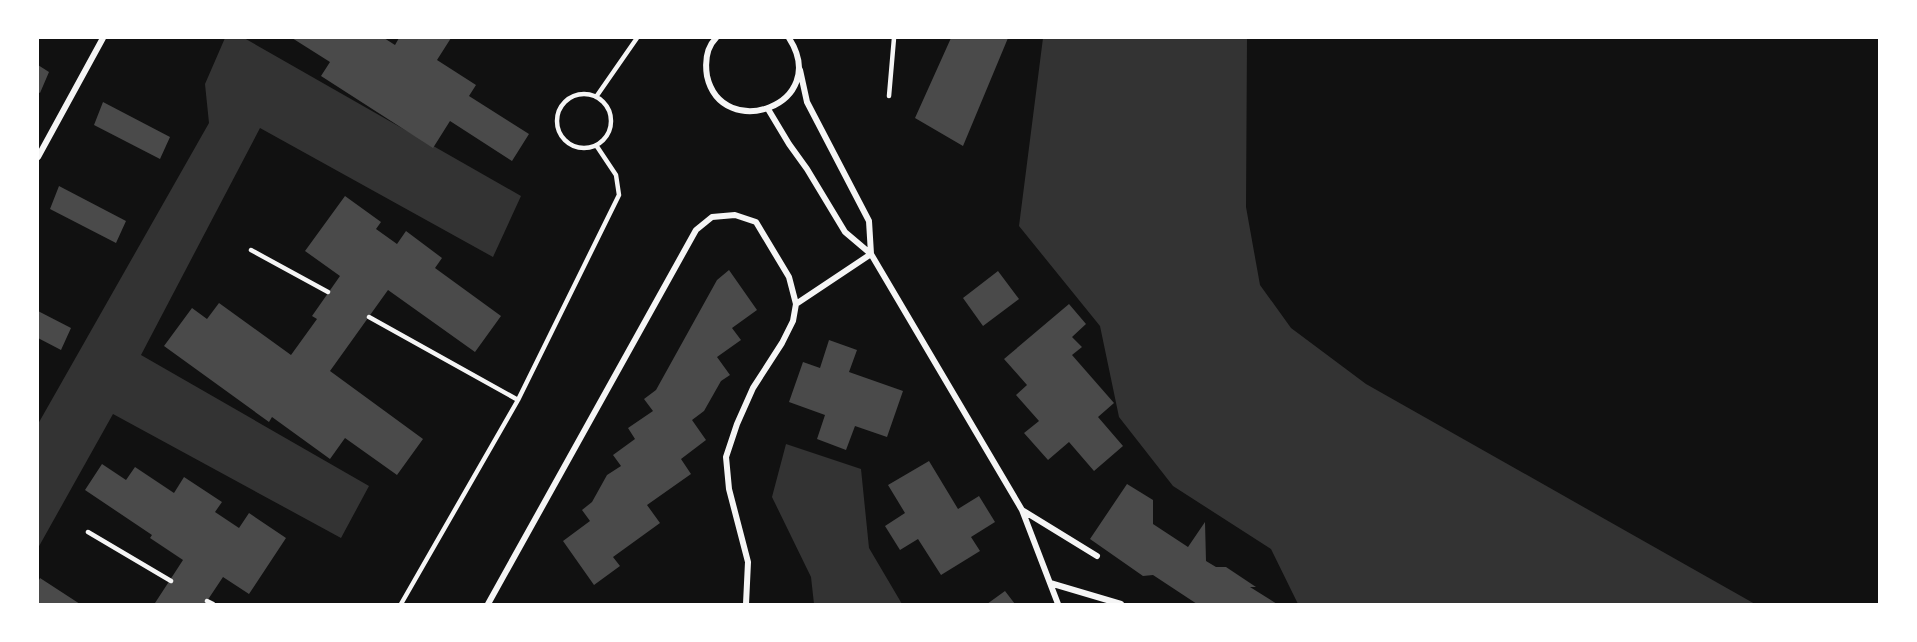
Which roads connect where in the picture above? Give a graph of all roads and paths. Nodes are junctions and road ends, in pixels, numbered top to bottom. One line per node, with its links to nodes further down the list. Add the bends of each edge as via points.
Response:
1 (103, 38): 11 (street)
2 (637, 38): 8 (lane)
3 (789, 38): 6 (street, via 796,48)
4 (894, 38): 7 (lane)
5 (712, 39): 9 (street, via 706,68 716,95 740,110)
6 (799, 66): 9 (street, via 791,92); 13 (street, via 807,102 869,221)
7 (889, 96)
8 (596, 97): 10 (lane, via 606,104 610,127 606,138); 10 (lane, via 580,94 566,100 557,113 558,129 567,143 581,148)
9 (768, 110): 13 (street, via 845,232)
10 (596, 146): 17 (lane, via 616,176 619,195)
11 (38, 157)
12 (251, 250): 14 (lane)
13 (872, 254): 15 (street); 18 (street)
14 (328, 292)
15 (796, 304): 26 (street, via 789,277 756,222 735,215 712,217 696,230); 27 (street, via 794,321 753,388 726,457 729,489 748,562)
16 (369, 317): 17 (lane)
17 (518, 400): 25 (lane)
18 (1022, 510): 20 (street); 22 (street)
19 (88, 532): 21 (lane)
20 (1097, 556)
21 (171, 580)
22 (1050, 583): 28 (street); 29 (street)
23 (207, 601): 24 (lane)
24 (213, 604)
25 (401, 604)
26 (488, 604)
27 (746, 604)
28 (1058, 604)
29 (1121, 604)

